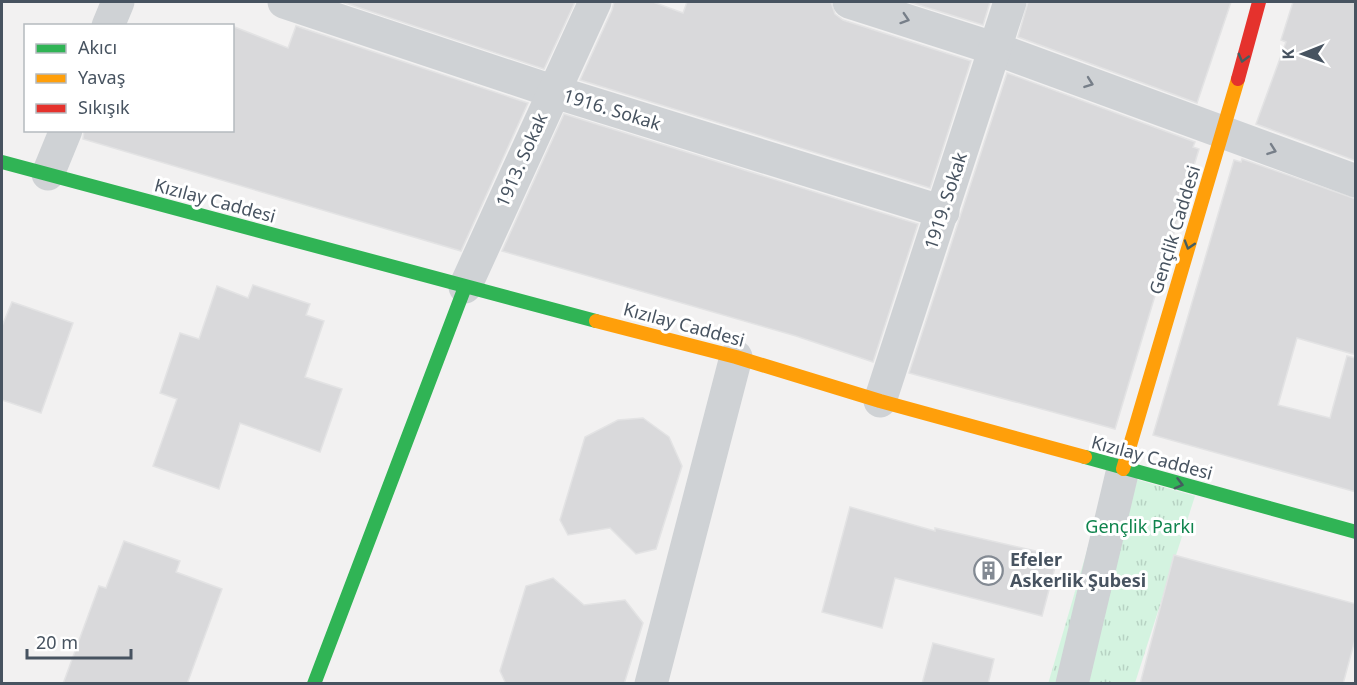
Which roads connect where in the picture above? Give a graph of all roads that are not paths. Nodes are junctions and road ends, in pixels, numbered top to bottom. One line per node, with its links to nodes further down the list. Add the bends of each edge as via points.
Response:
1 (118, 2): 7 (street)
2 (284, 2): 9 (street, 1916. Sokak)
3 (595, 2): 9 (street, 1913. Sokak)
4 (849, 2): 8 (street, one-way to 8)
5 (1010, 2): 8 (street, 1919. Sokak)
6 (1259, 2): 11 (street, Gençlik Caddesi, one-way to 11)
7 (109, 24)
8 (996, 49): 11 (street, one-way to 11); 15 (street, 1919. Sokak)
9 (552, 92): 15 (street, 1916. Sokak); 16 (street, 1913. Sokak)
10 (65, 132): 13 (street)
11 (1223, 132): 14 (street, one-way to 14); 19 (street, Gençlik Caddesi, one-way to 19)
12 (2, 162): 13 (street, Kızılay Caddesi)
13 (48, 174): 16 (street, Kızılay Caddesi)
14 (1356, 181)
15 (943, 212): 18 (street, 1919. Sokak)
16 (465, 287): 17 (street, Kızılay Caddesi); 21 (street)
17 (736, 357): 18 (street, Kızılay Caddesi); 22 (street)
18 (880, 401): 19 (street, Kızılay Caddesi)
19 (1123, 469): 20 (street, Kızılay Caddesi, one-way to 20); 23 (street)
20 (1356, 532)
21 (314, 684)
22 (651, 684)
23 (1072, 684)

